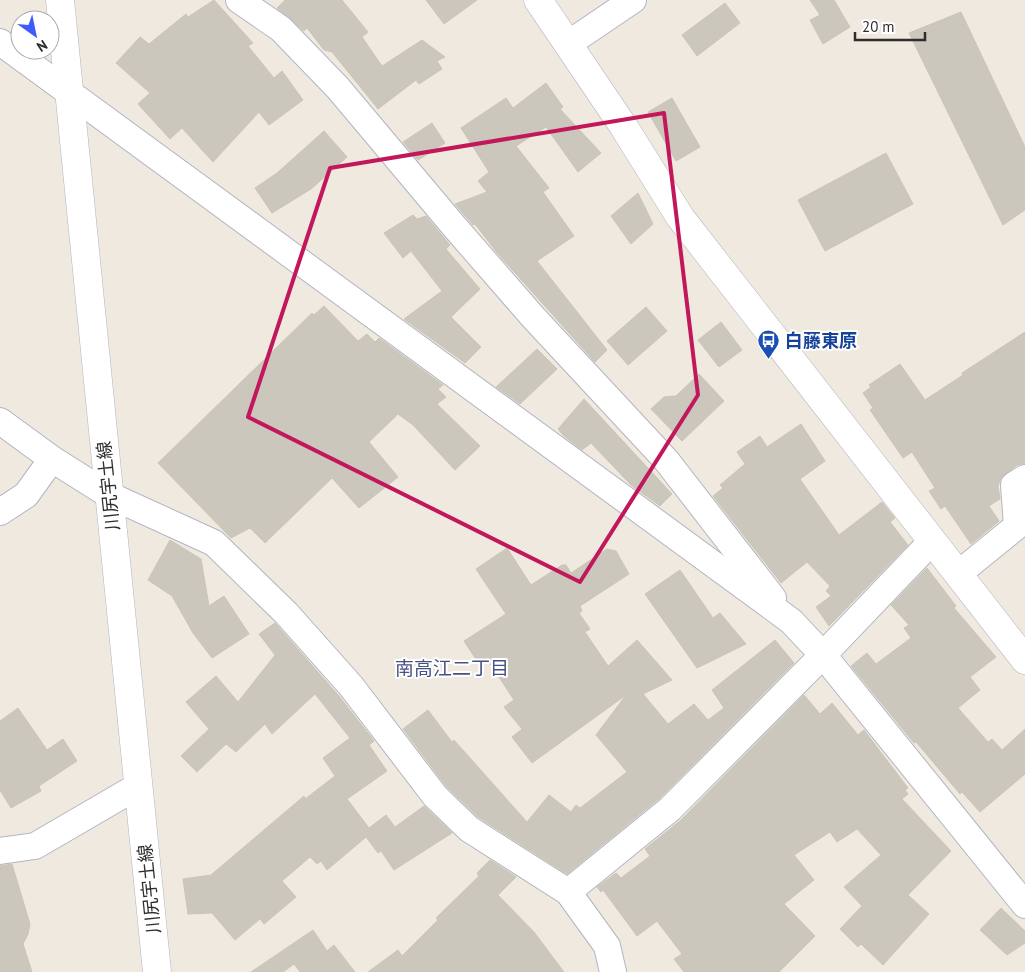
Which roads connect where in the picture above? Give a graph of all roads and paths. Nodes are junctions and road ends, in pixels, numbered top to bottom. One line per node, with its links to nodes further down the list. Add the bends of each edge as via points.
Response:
1 (60, 0): 7 (main road, 川尻宇土線)
2 (239, 0): 15 (street, via 281,29 338,88 521,303 666,460)
3 (538, 0): 6 (main road)
4 (634, 0): 6 (street)
5 (0, 42): 7 (street)
6 (568, 44): 13 (main road, via 680,217)
7 (69, 92): 11 (main road, 川尻宇土線); 15 (street)
8 (0, 421): 9 (street)
9 (52, 459): 11 (street); 12 (street, via 26,496)
10 (1025, 478): 14 (street, via 1014,485 1018,526)
11 (109, 495): 18 (main road, 川尻宇土線); 20 (street, via 214,543 286,612 352,686 435,796 469,830)
12 (0, 512)
13 (932, 541): 14 (main road); 16 (street)
14 (958, 574): 17 (main road)
15 (787, 619): 16 (street)
16 (824, 655): 20 (street, via 670,809); 21 (street)
17 (1025, 660)
18 (138, 786): 19 (street, via 35,846); 22 (main road, 川尻宇土線)
19 (0, 851)
20 (568, 892): 23 (street, via 608,946)
21 (1025, 905)
22 (157, 972)
23 (613, 972)

